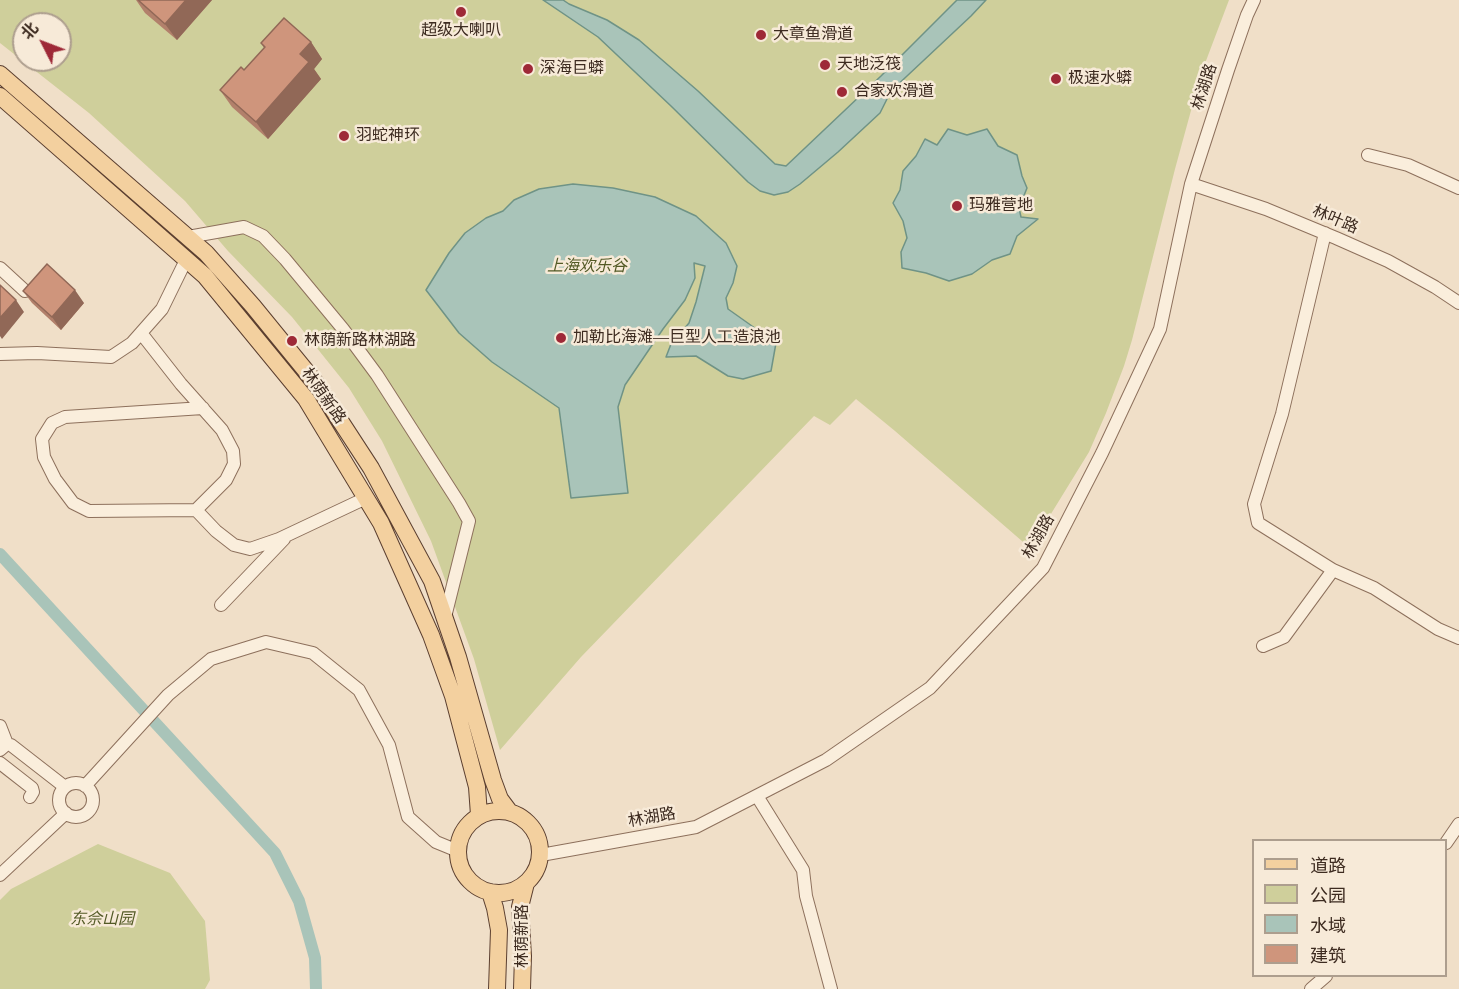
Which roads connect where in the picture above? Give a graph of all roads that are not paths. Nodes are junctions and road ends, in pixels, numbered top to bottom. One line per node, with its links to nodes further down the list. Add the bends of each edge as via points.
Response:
1 (1254, 0): 5 (street, 林湖路)
2 (0, 74): 8 (main road, 林荫新路)
3 (0, 96): 9 (main road, 林荫新路)
4 (1368, 155): 6 (street, via 1408,165)
5 (1191, 184): 7 (street, 林叶路); 29 (street, 林湖路, via 1160,329 1043,568 930,688 826,760)
6 (1459, 188)
7 (1325, 233): 12 (street, 林叶路, via 1389,261); 19 (street, via 1282,414 1254,504 1258,523)
8 (188, 237): 21 (main road, 林荫新路, via 253,306 315,382 371,468 432,581); 21 (street, via 244,227 264,236 377,375 469,521)
9 (186, 260): 13 (street, via 162,309); 16 (main road, 林荫新路, via 205,276 306,399)
10 (0, 268): 11 (street)
11 (25, 291)
12 (1459, 303)
13 (141, 333): 14 (street, via 111,357); 15 (street)
14 (2, 351)
15 (203, 408): 17 (street, via 234,451 234,464 226,480); 17 (street, via 65,417 52,423 42,439 44,457 55,479 73,503 89,512)
16 (366, 498): 18 (street); 33 (main road, 林荫新路, via 427,625 450,686 477,787)
17 (196, 510): 18 (street, via 234,545 250,549)
18 (288, 535): 20 (street)
19 (1332, 570): 22 (street, via 1374,588); 23 (street, via 1284,636)
20 (220, 605)
21 (444, 618): 31 (main road, 林荫新路, via 493,780)
22 (1459, 638)
23 (1263, 646)
24 (0, 726): 25 (street)
25 (3, 747): 28 (street, via 11,745)
26 (0, 763): 30 (street, via 32,788)
27 (85, 786): 28 (street, via 76,783); 32 (street, via 92,794 90,809 76,817); 36 (street, via 168,695 211,659 266,642 313,653 359,690 389,745 408,817 436,842)
28 (65, 787): 32 (street, via 60,803)
29 (757, 796): 37 (street, 林湖路, via 696,827); 44 (street, via 803,870 806,896)
30 (30, 797)
31 (508, 811): 33 (main road); 37 (main road, via 535,829)
32 (66, 813): 38 (street)
33 (479, 815): 36 (main road, via 464,829)
34 (1459, 824): 35 (street)
35 (1447, 842)
36 (458, 851): 40 (main road, via 468,880)
37 (541, 855): 39 (main road, 林荫新路)
38 (0, 875)
39 (526, 884): 40 (main road, 林荫新路, via 506,893); 43 (main road, 林荫新路, via 520,907)
40 (490, 892): 42 (main road, 林荫新路, via 499,930)
41 (1324, 977): 45 (street)
42 (497, 989)
43 (522, 989)
44 (831, 989)
45 (1311, 989)

